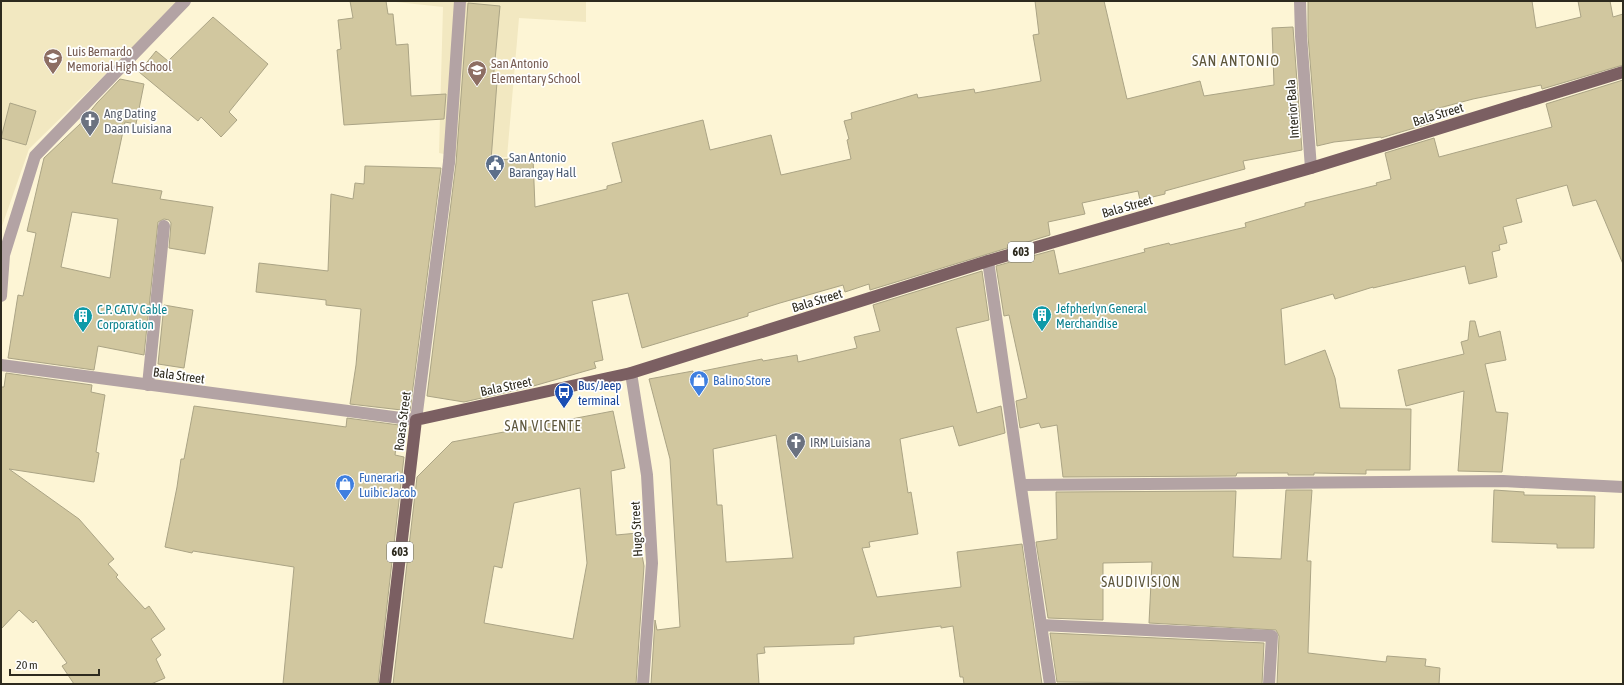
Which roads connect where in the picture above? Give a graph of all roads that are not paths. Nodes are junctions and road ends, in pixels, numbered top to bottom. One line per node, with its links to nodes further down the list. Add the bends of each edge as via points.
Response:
1 (185, 1): 8 (street, via 35,156 4,255)
2 (460, 1): 12 (street, Roasa Street, via 449,162)
3 (1300, 1): 5 (street, Interior Bala)
4 (1623, 72): 5 (main road, Bala Street / 603)
5 (1311, 168): 7 (main road, Bala Street / 603)
6 (164, 226): 11 (street)
7 (988, 261): 10 (main road, Bala Street / 603); 13 (street)
8 (1, 296)
9 (1, 366): 11 (street, Bala Street)
10 (631, 373): 12 (main road, Bala Street / 603); 17 (street, Hugo Street, via 647,475 652,563)
11 (148, 385): 12 (street, Bala Street)
12 (416, 420): 16 (main road, Roasa Street / 603)
13 (1022, 485): 14 (street, via 1503,481); 15 (street)
14 (1623, 487)
15 (1041, 625): 18 (street); 19 (street, via 1272,636)
16 (385, 684)
17 (643, 684)
18 (1050, 684)
19 (1268, 684)

